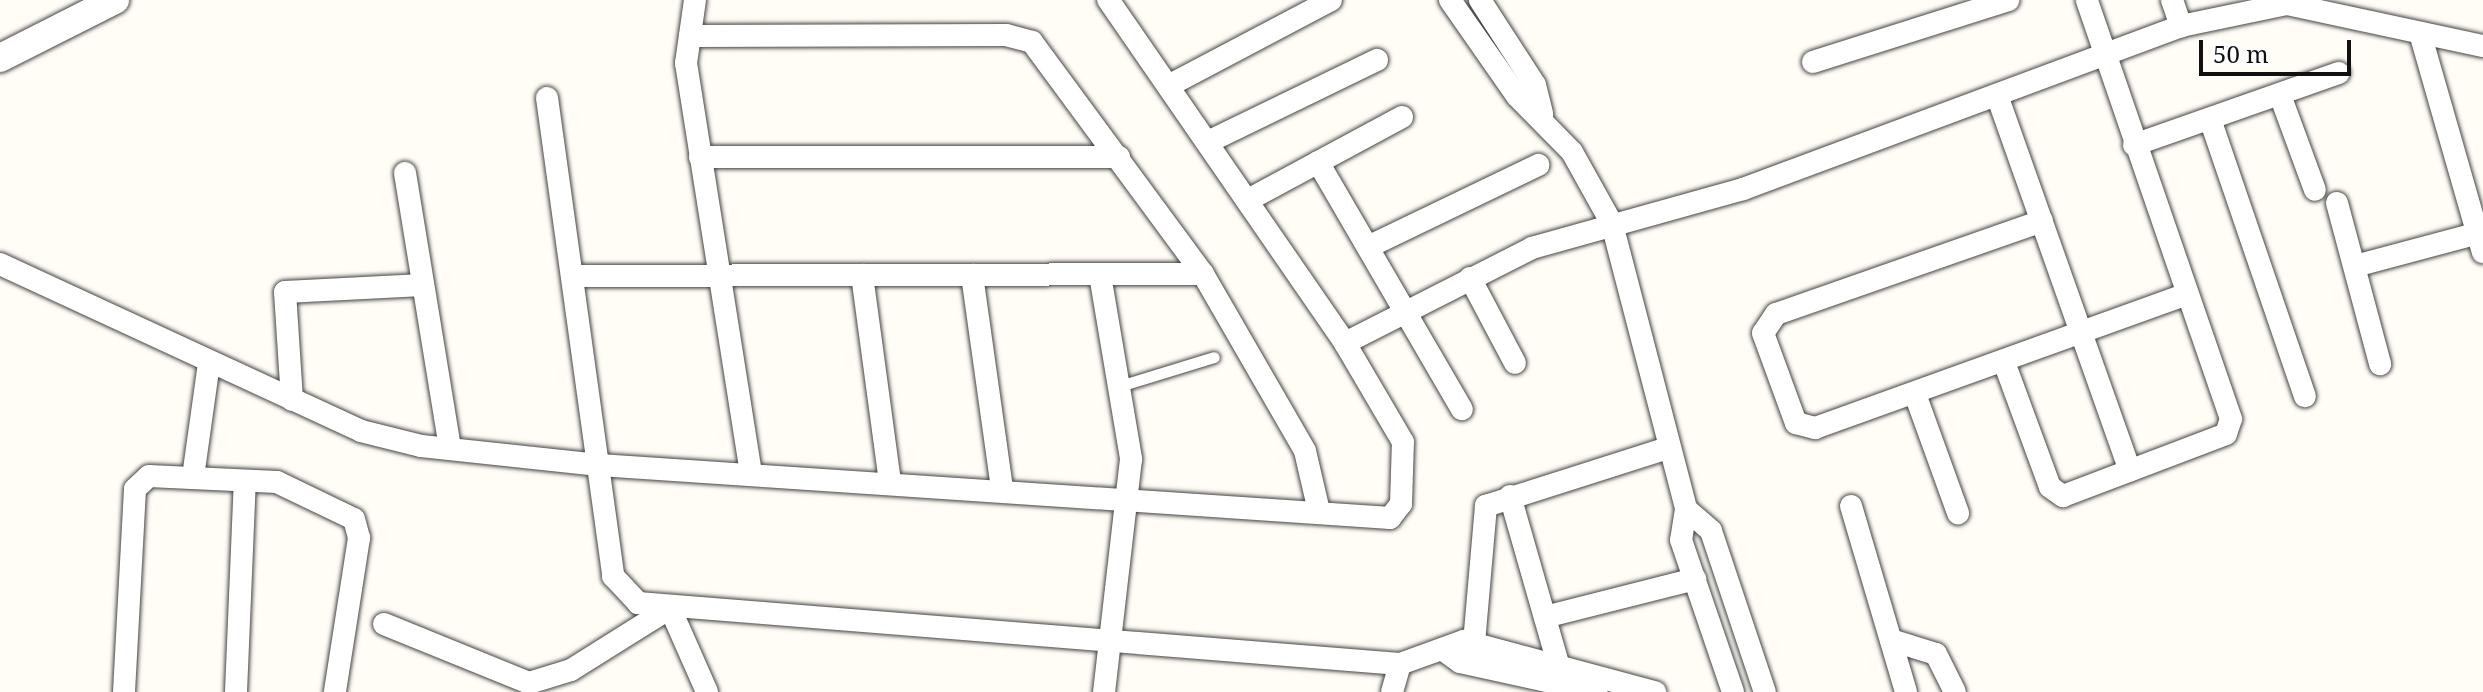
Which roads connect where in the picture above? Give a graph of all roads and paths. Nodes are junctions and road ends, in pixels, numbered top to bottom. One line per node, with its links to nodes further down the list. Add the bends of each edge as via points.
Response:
1 (115, 0): 16 (street)
2 (695, 0): 13 (street)
3 (1108, 0): 20 (street)
4 (1331, 0): 20 (street)
5 (1450, 0): 24 (street, via 1517,96)
6 (1480, 0): 24 (street, via 1535,85)
7 (2008, 0): 18 (street)
8 (2087, 0): 15 (street)
9 (2172, 0): 11 (street)
10 (2314, 5): 11 (street, via 2287,4); 12 (street)
11 (2181, 26): 15 (street)
12 (2420, 33): 14 (street); 39 (street)
13 (690, 36): 29 (street, via 686,63); 30 (street, via 1018,37 1040,50)
14 (2483, 46)
15 (2108, 56): 23 (street); 28 (street)
16 (0, 58)
17 (1377, 60): 27 (street)
18 (1813, 62)
19 (2339, 73): 21 (street)
20 (1170, 85): 27 (street)
21 (2280, 95): 26 (street); 34 (street)
22 (547, 98): 48 (street)
23 (1998, 98): 37 (street); 38 (street, via 1743,189)
24 (1542, 114): 38 (street)
25 (1402, 117): 31 (street)
26 (2210, 119): 28 (street); 62 (street)
27 (1208, 142): 35 (street)
28 (2134, 145): 51 (street)
29 (700, 157): 30 (street); 44 (street)
30 (1119, 157): 43 (street)
31 (1318, 162): 35 (street); 40 (street)
32 (1538, 165): 40 (street)
33 (405, 173): 50 (street)
34 (2315, 190)
35 (1248, 200): 54 (street)
36 (2337, 203): 42 (street)
37 (2042, 221): 53 (street); 61 (street, via 1767,322 1763,333 1803,428)
38 (1612, 224): 49 (street, via 1532,248); 66 (street)
39 (2481, 239): 42 (street)
40 (1370, 246): 52 (street)
41 (0, 264): 57 (street)
42 (2355, 266): 59 (street)
43 (1203, 274): 47 (street); 78 (street, via 1305,451)
44 (718, 275): 45 (street); 48 (street); 69 (street)
45 (862, 275): 46 (street); 72 (street)
46 (972, 275): 47 (street); 73 (street)
47 (1100, 275): 60 (street)
48 (574, 276): 67 (street)
49 (1470, 278): 52 (street); 58 (street)
50 (423, 285): 63 (street, via 285,292); 65 (street)
51 (2185, 295): 53 (street); 68 (street, via 2231,419 2226,434)
52 (1407, 311): 54 (street); 64 (street)
53 (2083, 332): 56 (street); 68 (street)
54 (1345, 343): 78 (street, via 1403,442 1401,504 1390,518)
55 (1214, 357): 60 (lane)
56 (2004, 362): 61 (street); 68 (street, via 2050,487 2063,496)
57 (209, 363): 63 (street); 70 (street)
58 (1515, 363)
59 (2380, 364)
60 (1120, 386): 74 (street)
61 (1915, 394): 79 (street)
62 (2305, 396)
63 (292, 400): 65 (street, via 361,431)
64 (1462, 409)
65 (450, 448): 67 (street)
66 (1665, 449): 75 (street); 77 (street)
67 (599, 465): 69 (street); 81 (street, via 616,585 638,603)
68 (2130, 470)
69 (751, 475): 72 (street)
70 (193, 477): 71 (street); 90 (street, via 149,476 135,489)
71 (245, 481): 91 (street); 92 (street, via 298,488 359,527)
72 (890, 483): 73 (street)
73 (1002, 489): 74 (street)
74 (1132, 496): 78 (street); 84 (street)
75 (1510, 496): 82 (street); 86 (street, via 1492,501 1481,520)
76 (1851, 506): 85 (street)
77 (1686, 509): 80 (street, via 1681,540); 99 (street, via 1711,531)
78 (1319, 511)
79 (1958, 513)
80 (1695, 579): 82 (street); 98 (street)
81 (670, 608): 83 (street, via 571,670 529,683); 84 (street); 93 (street)
82 (1545, 617): 88 (street)
83 (384, 624)
84 (1108, 640): 89 (street); 94 (street)
85 (1891, 640): 100 (street); 101 (street, via 1936,654)
86 (1474, 643): 87 (street); 88 (street)
87 (1442, 649): 89 (street); 96 (street, via 1460,662)
88 (1558, 663): 97 (street)
89 (1400, 664): 95 (street)
90 (124, 692)
91 (236, 692)
92 (335, 692)
93 (707, 692)
94 (1104, 692)
95 (1392, 692)
96 (1597, 692)
97 (1655, 692)
98 (1733, 692)
99 (1765, 692)
100 (1906, 692)
101 (1955, 692)

